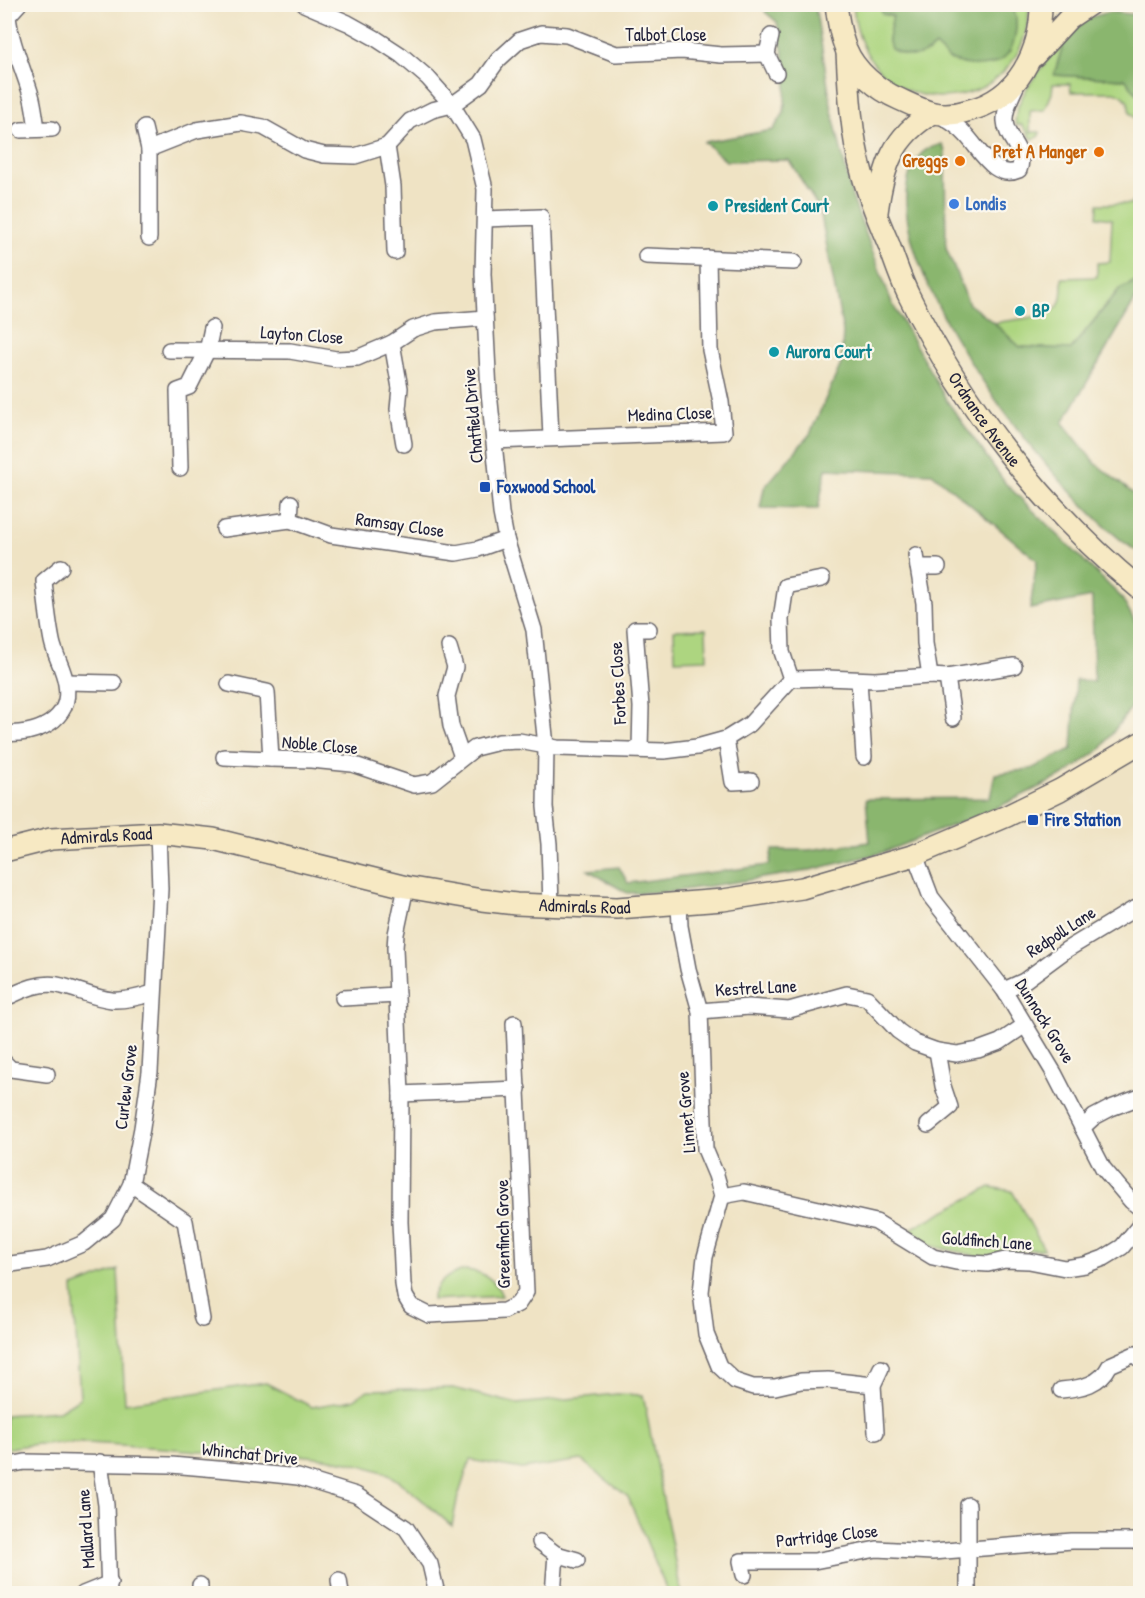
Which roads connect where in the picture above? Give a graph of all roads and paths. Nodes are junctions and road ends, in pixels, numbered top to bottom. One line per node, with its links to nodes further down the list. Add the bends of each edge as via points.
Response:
1 (20, 4): 15 (street, via 8,16 10,38 32,98)
2 (304, 4): 12 (street, Chatfield Drive, via 375,38 428,78)
3 (836, 4): 7 (street)
4 (1041, 4): 9 (street)
5 (1090, 4): 9 (street, via 1069,18)
6 (771, 36): 8 (street)
7 (847, 52): 13 (street, via 860,70 890,95); 18 (street, Ordnance Avenue, via 849,102 862,172)
8 (767, 54): 10 (street); 12 (street, Talbot Close, via 616,54 567,35 541,33 520,40 498,60 481,84)
9 (1030, 60): 11 (street)
10 (776, 73)
11 (1019, 79): 13 (street, via 1003,95 980,108 956,114); 13 (street, via 1005,118 1008,135 1021,154 1019,170 1001,171 987,162 966,134)
12 (452, 105): 16 (street, Talbot Close, via 410,121); 19 (street, Chatfield Drive, via 473,138 485,189)
13 (934, 113): 18 (street, via 905,133 895,147 885,170)
14 (144, 128): 17 (street)
15 (37, 129)
16 (387, 146): 17 (street, via 355,156 324,155 304,150 263,127 241,123 197,130); 21 (street)
17 (149, 149): 20 (street)
18 (877, 216): 41 (street, Ordnance Avenue, via 909,295 993,433 1048,502 1104,560)
19 (485, 219): 25 (street, Chatfield Drive); 30 (street, via 541,217)
20 (149, 238)
21 (395, 252)
22 (646, 256): 23 (street)
23 (708, 258): 24 (street); 30 (street, Medina Close, via 710,350 724,432)
24 (794, 262)
25 (485, 318): 27 (street, Layton Close, via 435,322 413,329); 31 (street, Chatfield Drive)
26 (212, 328): 29 (street)
27 (392, 343): 29 (street, Layton Close, via 357,358 336,359 290,351); 32 (street)
28 (169, 350): 29 (street, Layton Close)
29 (207, 351): 33 (street, via 189,387 178,391)
30 (550, 437): 31 (street, Medina Close)
31 (494, 441): 37 (street, Chatfield Drive)
32 (404, 444)
33 (180, 468)
34 (291, 503): 35 (street)
35 (290, 520): 36 (street, Ramsay Close); 37 (street, Ramsay Close, via 331,536 456,553)
36 (224, 529)
37 (506, 539): 56 (street, Chatfield Drive, via 534,630)
38 (61, 567): 49 (street, via 44,581 52,643)
39 (938, 567): 45 (street, via 917,561)
40 (822, 579): 47 (street, via 786,586 782,652)
41 (1140, 589)
42 (649, 629): 57 (street, Forbes Close, via 635,629)
43 (449, 647): 59 (street, via 455,667 447,696 451,726)
44 (1014, 666): 46 (street)
45 (930, 676): 46 (street); 48 (street)
46 (947, 677): 52 (street)
47 (791, 679): 48 (street); 54 (street, Forbes Close, via 750,724)
48 (859, 680): 60 (street)
49 (66, 682): 50 (street); 53 (street, via 67,694 59,715 39,730)
50 (114, 683)
51 (229, 684): 61 (street, Noble Close, via 267,692)
52 (953, 718)
53 (4, 733)
54 (726, 739): 57 (street, Forbes Close, via 664,751); 62 (street, via 733,782)
55 (1140, 743): 65 (street, Admirals Road, via 1060,790)
56 (546, 746): 57 (street, Forbes Close); 59 (street, Noble Close, via 499,742 475,748); 68 (street, Chatfield Drive)
57 (640, 749)
58 (224, 757): 61 (street, Noble Close)
59 (462, 757): 61 (street, Noble Close, via 432,782 414,785 352,764)
60 (864, 757)
61 (271, 759)
62 (751, 782)
63 (158, 833): 64 (street, Admirals Road, via 51,839); 66 (street, Admirals Road, via 213,839); 71 (street, Curlew Grove, via 160,889)
64 (4, 850)
65 (915, 855): 67 (street, Admirals Road, via 802,888); 70 (street, Dunnock Grove, via 931,897)
66 (406, 887): 68 (street, Admirals Road, via 482,900); 72 (street, Greenfinch Grove, via 396,934)
67 (679, 904): 68 (street, Admirals Road, via 617,908); 75 (street, Linnet Grove, via 688,969)
68 (551, 906)
69 (1140, 908): 70 (street, Redpoll Lane)
70 (1004, 990): 77 (street, Dunnock Grove)
71 (153, 993): 74 (street, via 115,1000 61,985 45,985 24,989); 86 (street, Curlew Grove, via 150,1072)
72 (397, 995): 73 (street); 82 (street, Greenfinch Grove)
73 (343, 998)
74 (4, 999)
75 (700, 1011): 78 (street, Kestrel Lane, via 749,1007 789,1010 847,994 867,998 898,1031); 87 (street, Linnet Grove, via 705,1149)
76 (514, 1023): 81 (street, Greenfinch Grove)
77 (1025, 1025): 78 (street, Kestrel Lane, via 1000,1042 978,1050); 85 (street, Dunnock Grove)
78 (937, 1051): 84 (street, via 950,1107)
79 (4, 1062): 80 (street, via 12,1069)
80 (47, 1074)
81 (518, 1089): 82 (street); 82 (street, Greenfinch Grove, via 526,1292 512,1309 429,1315 411,1306 403,1284)
82 (401, 1094)
83 (1140, 1097): 85 (street, via 1094,1117)
84 (928, 1125)
85 (1082, 1128): 88 (street, Dunnock Grove, via 1103,1168)
86 (131, 1184): 90 (street, Curlew Grove, via 113,1219 84,1243 47,1259); 91 (street, via 186,1221)
87 (722, 1196): 89 (street, Goldfinch Lane, via 744,1192 876,1221 933,1257 966,1263 1005,1260 1065,1268 1085,1265 1122,1247); 94 (street, via 705,1257 701,1292 706,1334 719,1366 735,1381 753,1387 828,1380)
88 (1140, 1208)
89 (1140, 1225)
90 (4, 1265)
91 (202, 1319)
92 (1140, 1359): 95 (street, via 1135,1354 1110,1365 1104,1376 1084,1388)
93 (881, 1368): 94 (street)
94 (873, 1385): 96 (street)
95 (1061, 1390)
96 (876, 1432)
97 (100, 1462): 98 (street, Whinchat Drive, via 25,1462); 106 (street, Mallard Lane); 108 (street, Whinchat Drive, via 298,1477 356,1495 406,1528 430,1564)
98 (4, 1466)
99 (968, 1505): 102 (street)
100 (1140, 1541): 102 (street, Partridge Close, via 1072,1541)
101 (540, 1542): 103 (street)
102 (967, 1550): 105 (street, Partridge Close, via 877,1549 814,1561 741,1561); 110 (street)
103 (556, 1554): 104 (street); 109 (street)
104 (577, 1560)
105 (744, 1575)
106 (109, 1588): 107 (street)
107 (83, 1593)
108 (437, 1593)
109 (553, 1593)
110 (968, 1593)

